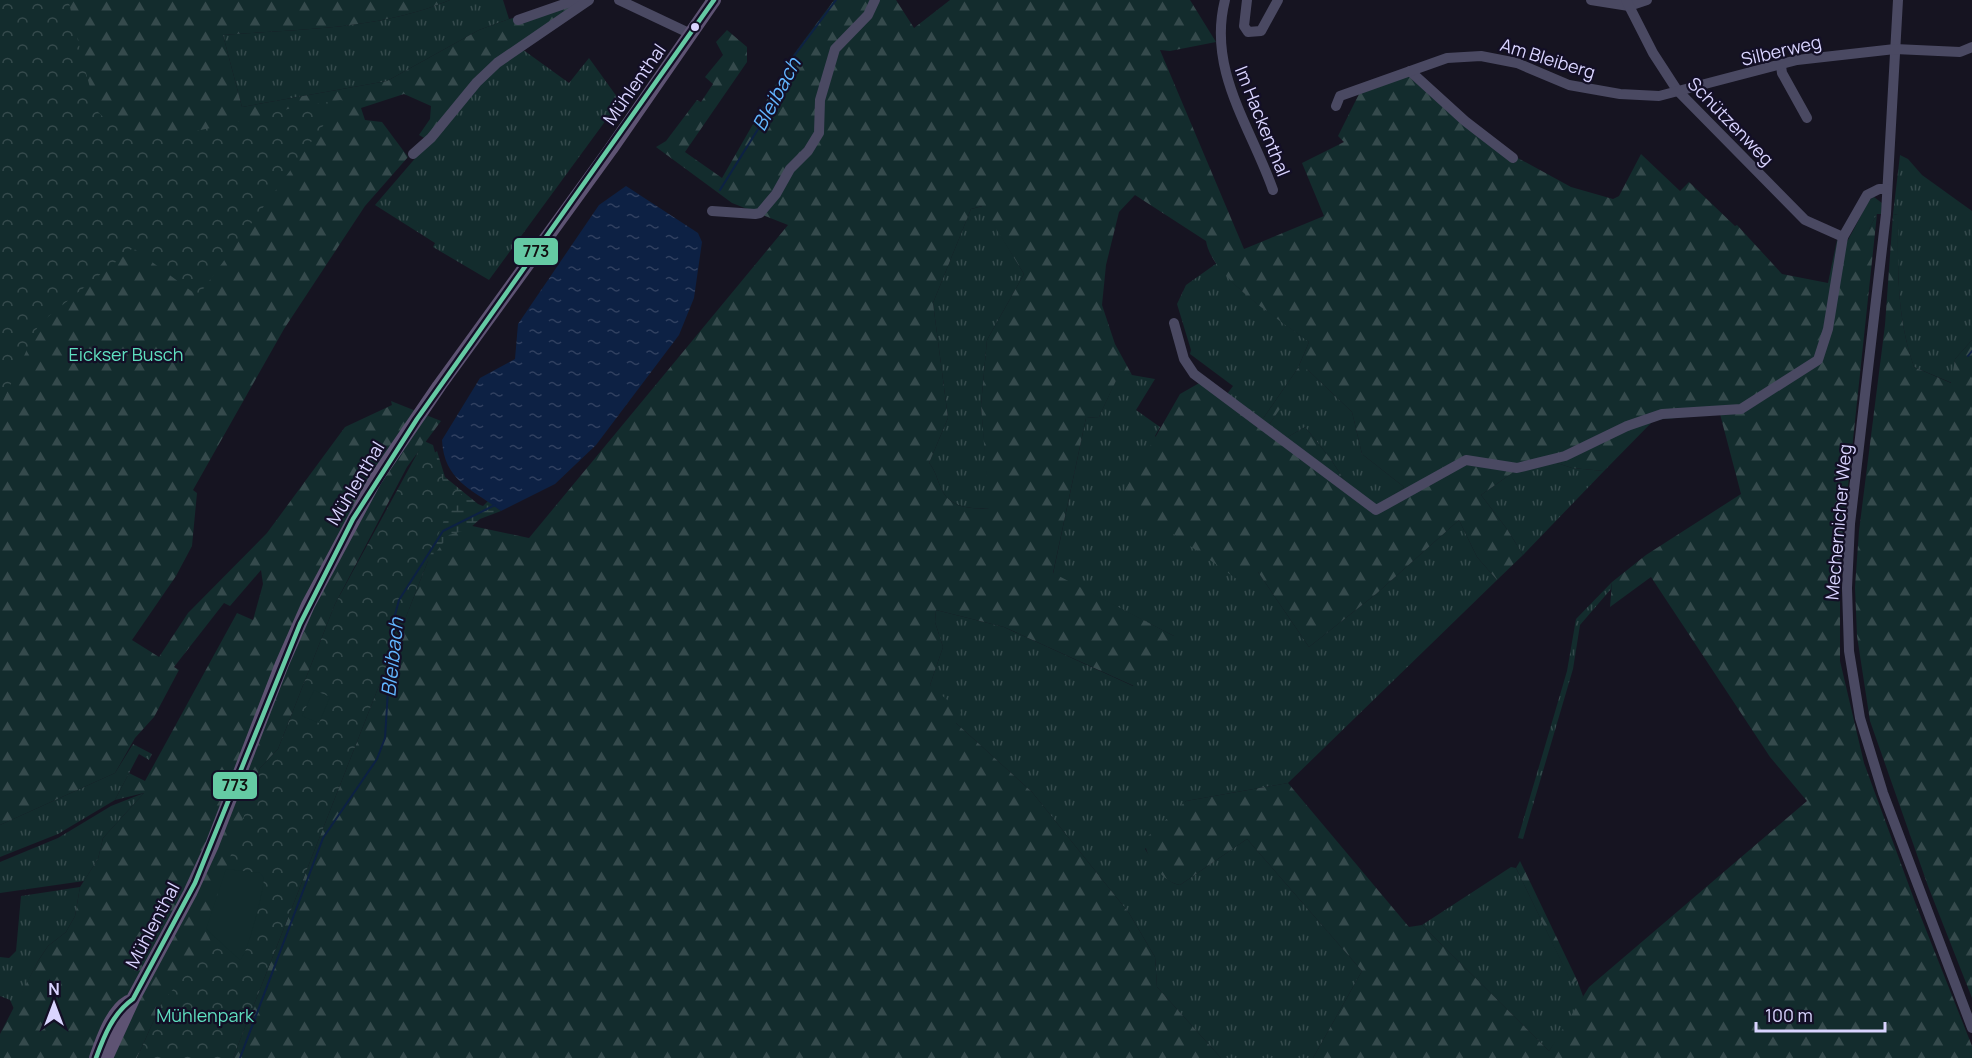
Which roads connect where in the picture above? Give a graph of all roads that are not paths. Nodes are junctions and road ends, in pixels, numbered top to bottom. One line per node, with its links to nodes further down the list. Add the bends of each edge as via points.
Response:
1 (584, 0): 13 (street)
2 (589, 0): 22 (street, via 497,63)
3 (619, 0): 14 (street)
4 (714, 0): 14 (main road, Mühlenthal)
5 (875, 0): 26 (street, via 868,15 835,49 819,100 819,133 776,194 760,213)
6 (1226, 0): 25 (street, Im Hackenthal, via 1219,28 1223,67)
7 (1247, 0): 8 (street, via 1244,26 1255,33 1261,31)
8 (1278, 0)
9 (1591, 0): 12 (street)
10 (1647, 0): 12 (street)
11 (1898, 0): 16 (street, Mechernicher Weg)
12 (1628, 3): 19 (street, Schützenweg)
13 (518, 20)
14 (692, 34): 29 (main road, Mühlenthal, via 375,480 308,605 208,855)
15 (1972, 47): 16 (street, Silberweg, via 1960,52)
16 (1895, 49): 17 (street, Silberweg, via 1797,60); 24 (street, Mechernicher Weg)
17 (1781, 66): 19 (street, Silberweg); 21 (street)
18 (1410, 71): 19 (street, Am Bleiberg, via 1447,58 1481,56 1517,63 1569,85 1620,94 1659,96); 20 (street, Am Bleiberg, via 1340,96); 23 (street)
19 (1677, 90): 27 (street, Schützenweg, via 1805,220)
20 (1336, 106)
21 (1807, 118)
22 (413, 154)
23 (1513, 158)
24 (1887, 189): 27 (street, via 1867,195); 30 (street, Mechernicher Weg, via 1872,355 1850,524 1849,651 1860,718 1883,793)
25 (1273, 190)
26 (712, 211)
27 (1843, 237): 28 (street, via 1828,329 1818,360 1741,409 1662,414 1565,456 1517,468 1467,460 1376,510 1194,374 1184,359)
28 (1174, 323)
29 (133, 999): 31 (main road, Mühlenthal, via 122,1005); 32 (main road, Mühlenthal)
30 (1972, 1028)
31 (96, 1058)
32 (106, 1058)

